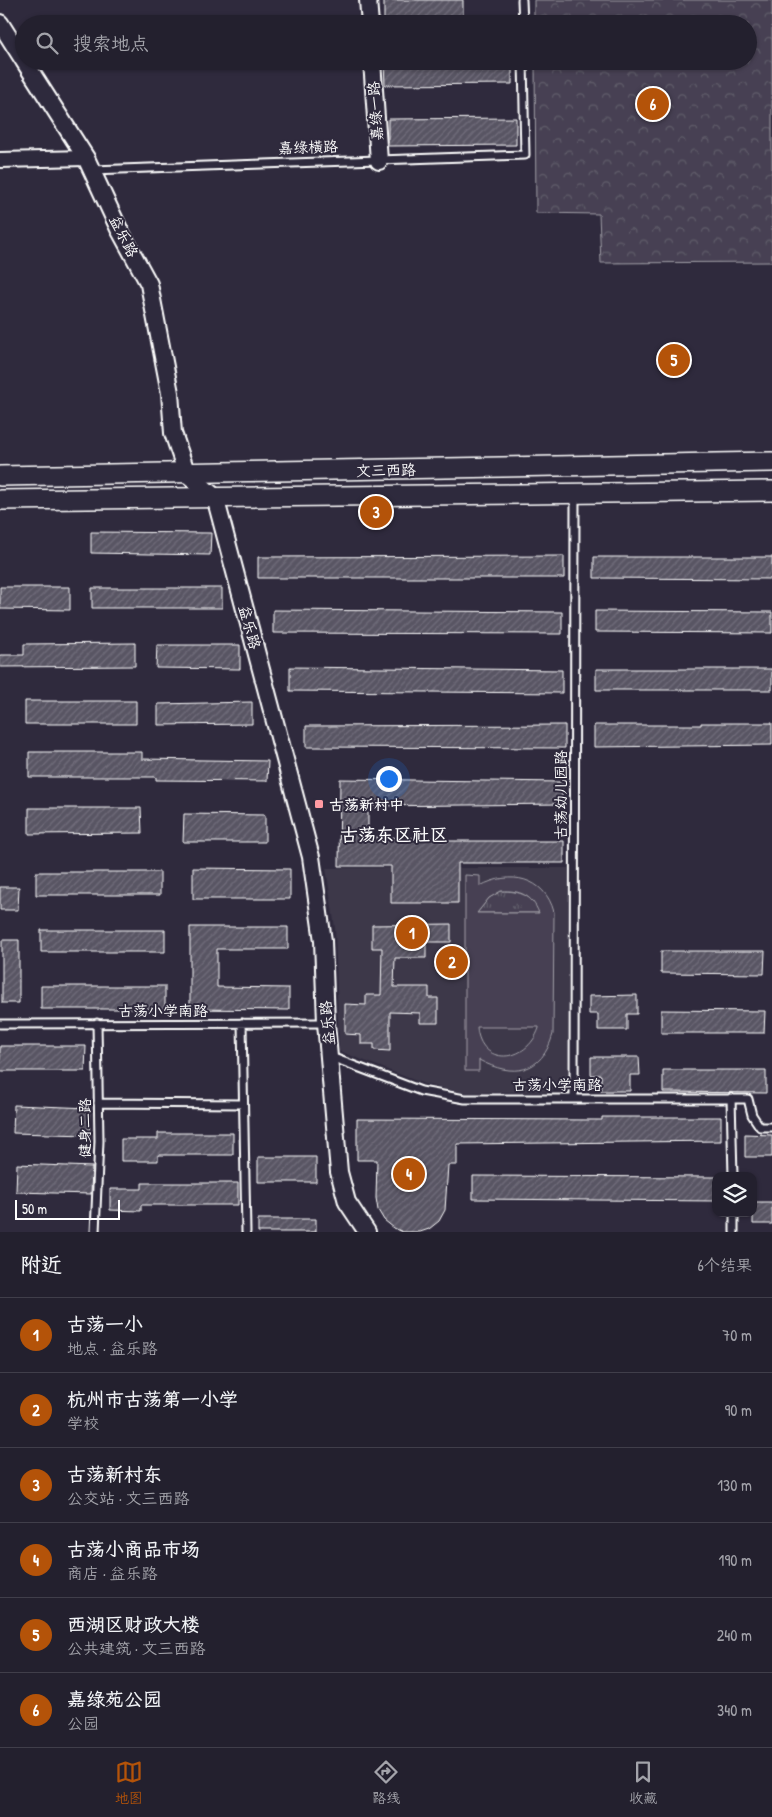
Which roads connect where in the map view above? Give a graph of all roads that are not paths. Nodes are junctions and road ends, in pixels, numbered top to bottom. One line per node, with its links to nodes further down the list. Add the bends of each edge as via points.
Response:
1 (368, 0): 3 (street)
2 (522, 0): 4 (lane)
3 (369, 15)
4 (522, 15)
5 (0, 22): 6 (street, 益乐路)
6 (15, 46)
7 (30, 70): 12 (street, 益乐路)
8 (373, 70): 11 (street, 嘉绿一路)
9 (523, 70): 11 (lane, 嘉绿横路, via 525,155)
10 (0, 160): 12 (street, 嘉绿横路)
11 (379, 161): 12 (lane, 嘉绿横路)
12 (89, 164): 14 (street, 益乐路, via 148,284 170,393 173,433)
13 (772, 462): 14 (main road, 文三西路)
14 (187, 474): 15 (main road, 文三西路); 18 (street)
15 (0, 476)
16 (772, 491): 17 (main road, 文三西路)
17 (575, 493): 18 (main road, 文三西路); 25 (lane, 古荡幼儿园路)
18 (215, 497): 19 (main road, 文三西路); 21 (street, 益乐路, via 311,857 323,941)
19 (0, 500)
20 (242, 1023): 21 (lane, 古荡小学南路); 23 (lane, 古荡小学南路); 28 (lane)
21 (326, 1023): 24 (street, 益乐路)
22 (0, 1024): 23 (lane, 古荡小学南路)
23 (98, 1024): 27 (lane, 健身二路)
24 (330, 1057): 25 (lane, 古荡小学南路, via 421,1091 465,1099); 34 (street, 益乐路, via 339,1172 347,1202)
25 (574, 1098): 26 (lane, 古荡小学南路)
26 (731, 1098): 29 (lane, 古荡小学南路, via 748,1099 752,1115 760,1127); 30 (lane)
27 (98, 1103): 28 (lane); 32 (lane, 健身二路)
28 (243, 1104): 33 (lane)
29 (772, 1127)
30 (733, 1172)
31 (734, 1217): 35 (lane)
32 (96, 1232)
33 (246, 1232)
34 (367, 1232)
35 (734, 1232)

